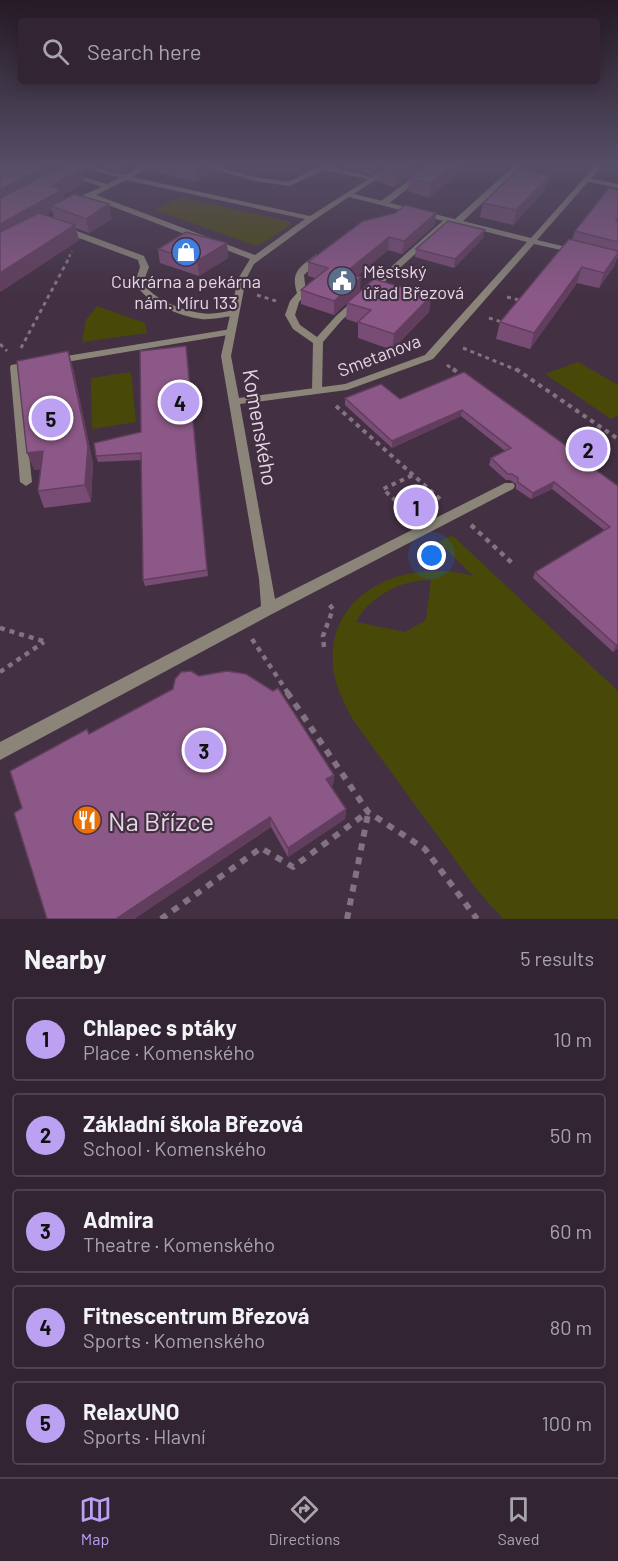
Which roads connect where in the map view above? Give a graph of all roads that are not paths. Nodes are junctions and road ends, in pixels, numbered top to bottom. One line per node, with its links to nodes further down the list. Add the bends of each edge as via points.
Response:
1 (127, 209): 14 (street)
2 (269, 209): 8 (street)
3 (326, 209): 8 (street)
4 (407, 209): 7 (street); 9 (street)
5 (467, 209): 9 (street)
6 (561, 209): 11 (street, Smetanova)
7 (399, 215)
8 (311, 218): 14 (street)
9 (453, 221): 11 (street); 17 (street, via 339,318)
10 (56, 226): 15 (street, via 141,258 146,269 140,288 152,297 200,316)
11 (531, 241): 13 (street); 18 (street, Smetanova, via 429,357 346,387)
12 (328, 249): 17 (street, via 298,274 302,293 290,305 289,314 293,324)
13 (586, 255)
14 (256, 258): 15 (street, Komenského, via 242,279)
15 (234, 314): 16 (street, Komenského)
16 (231, 332): 19 (street, Komenského, via 226,356); 20 (street, via 15,367)
17 (318, 342): 18 (street)
18 (317, 391): 19 (street, Smetanova)
19 (233, 402): 22 (street, Komenského)
20 (26, 482)
21 (508, 486): 22 (street)
22 (269, 609): 23 (street)
23 (0, 752)

